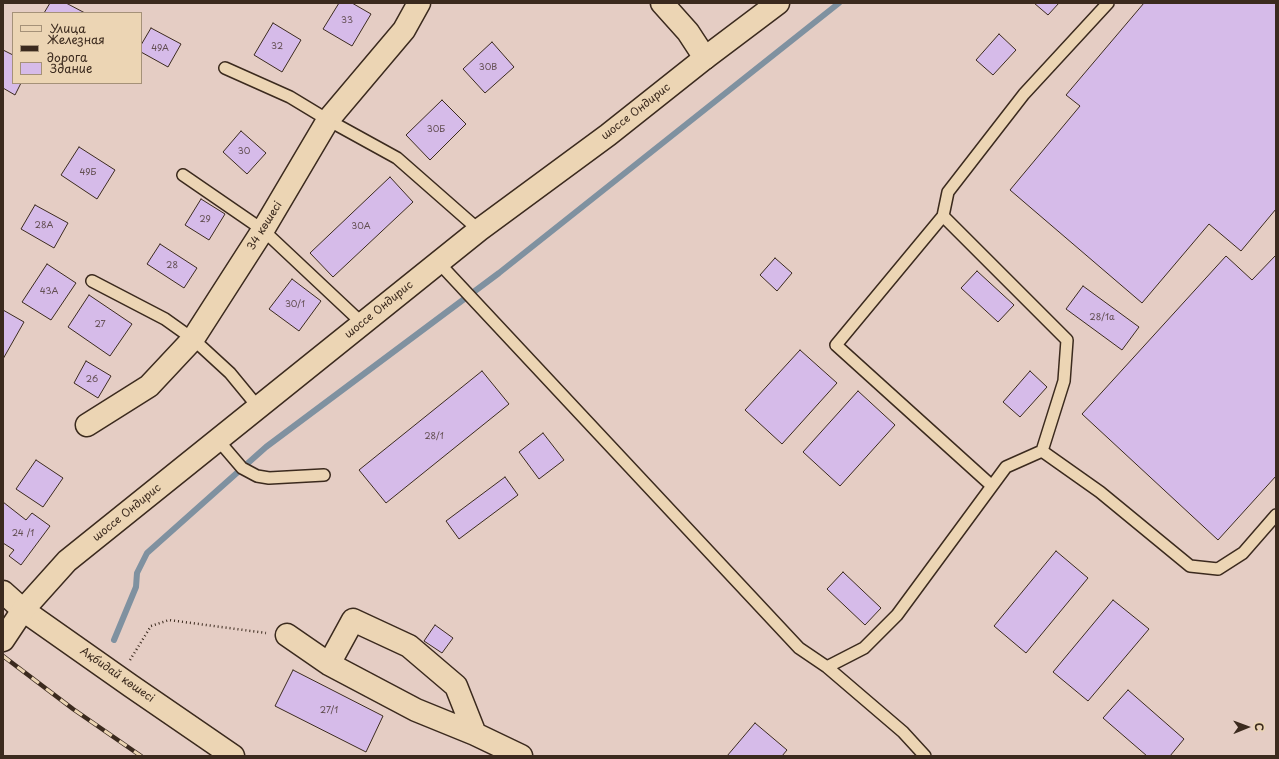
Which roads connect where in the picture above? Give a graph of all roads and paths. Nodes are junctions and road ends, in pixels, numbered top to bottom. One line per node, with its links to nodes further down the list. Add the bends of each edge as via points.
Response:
1 (419, 3): 7 (street, 34 көшесі, via 404,30)
2 (662, 3): 5 (street, via 688,32)
3 (778, 3): 5 (street, шоссе Ондирис)
4 (1108, 3): 9 (lane, via 1024,94 948,192)
5 (705, 58): 11 (street, шоссе Ондирис, via 608,135)
6 (225, 68): 7 (lane, via 290,98)
7 (328, 120): 10 (street, 34 көшесі); 11 (lane, via 397,158)
8 (183, 175): 10 (lane)
9 (943, 216): 19 (lane, via 1067,340 1064,381); 21 (lane, via 836,345)
10 (264, 230): 14 (lane); 15 (street, 34 көшесі)
11 (478, 230): 12 (street, шоссе Ондирис)
12 (438, 262): 14 (street, шоссе Ондирис); 28 (lane, via 799,648)
13 (92, 281): 15 (lane, via 165,319)
14 (362, 323): 16 (street, шоссе Ондирис)
15 (192, 339): 16 (lane, via 230,373); 17 (street, 34 көшесі, via 149,386)
16 (258, 408): 18 (street, шоссе Ондирис)
17 (87, 425)
18 (218, 440): 20 (lane, via 242,468 257,476 269,478); 24 (street, шоссе Ондирис, via 67,561)
19 (1042, 451): 21 (lane, via 1006,467); 22 (lane, via 1100,492 1190,566 1218,569 1243,553)
20 (324, 475)
21 (992, 486): 28 (lane, via 897,615 864,648)
22 (1276, 515)
23 (3, 592): 24 (street, Ақбидай көшесі)
24 (24, 610): 26 (street, шоссе Ондирис); 29 (street, Ақбидай көшесі)
25 (287, 635): 27 (street); 29 (path, via 169,620 151,626)
26 (3, 640)
27 (329, 664): 30 (street, via 416,710); 30 (street, via 353,620 409,646 456,686)
28 (827, 667): 33 (lane, via 904,732)
29 (120, 678): 31 (street, Ақбидай көшесі)
30 (474, 734): 32 (street)
31 (233, 756)
32 (521, 756)
33 (925, 756)

